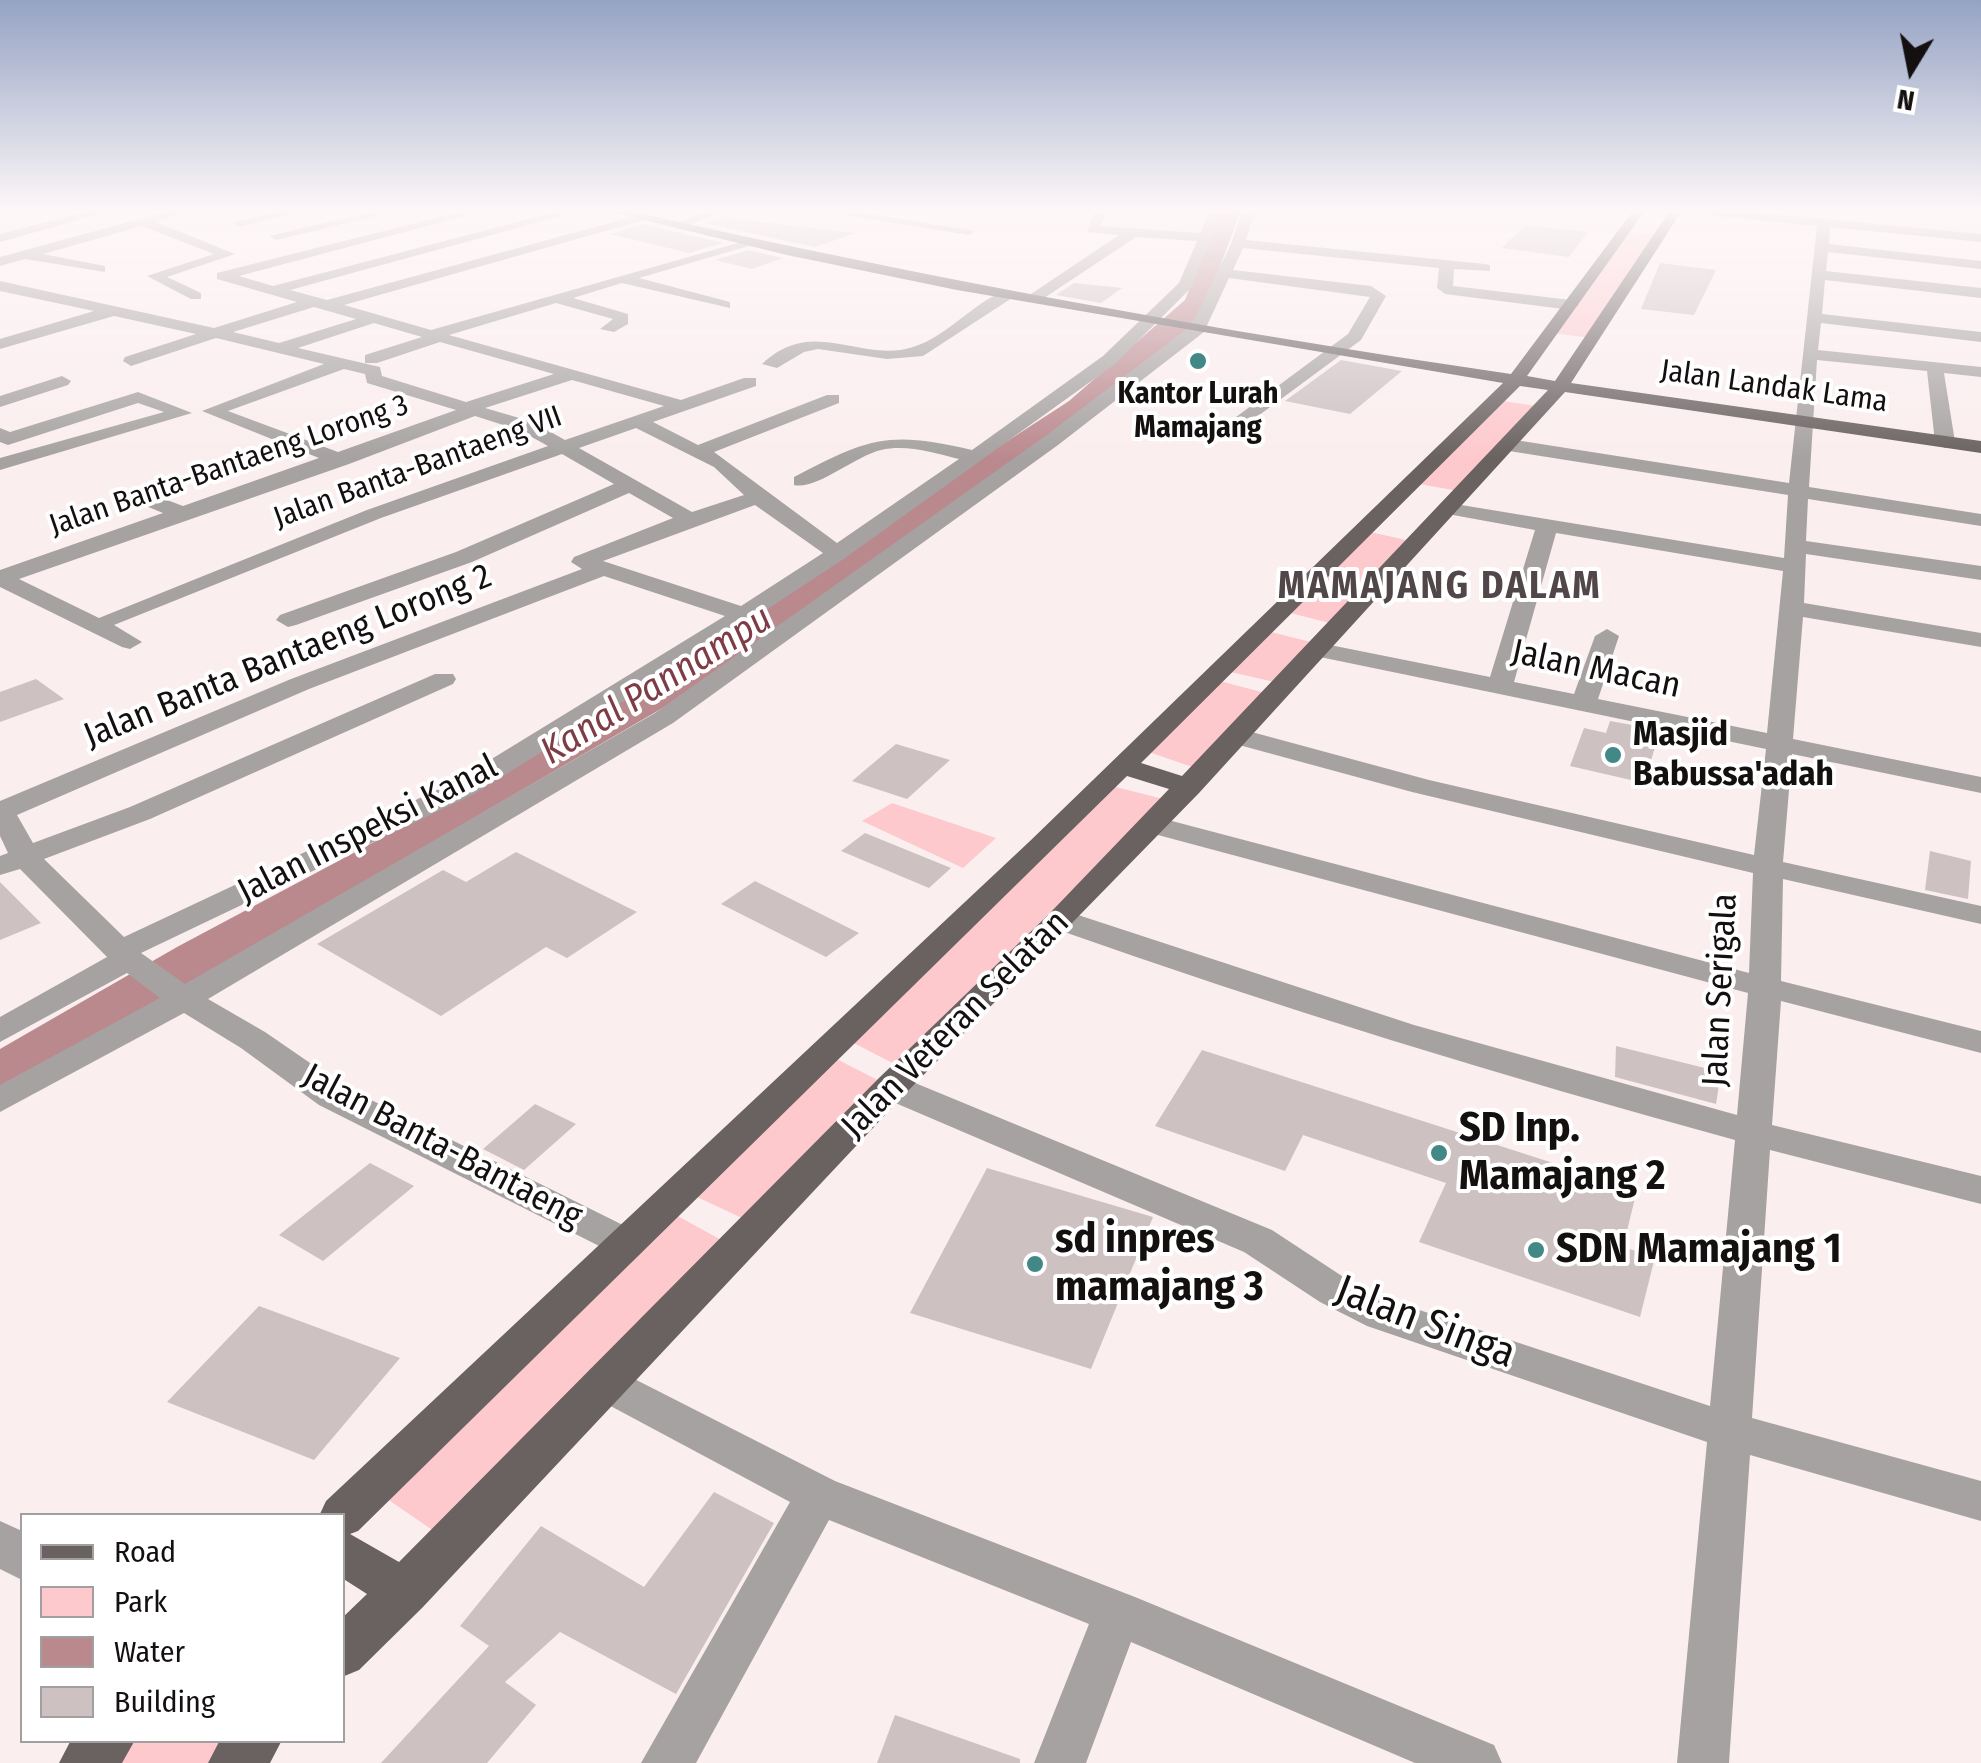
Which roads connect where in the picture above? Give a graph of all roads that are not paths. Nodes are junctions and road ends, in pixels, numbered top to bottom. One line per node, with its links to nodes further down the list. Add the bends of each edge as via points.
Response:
1 (43, 294): 23 (street)
2 (192, 294): 17 (street)
3 (283, 294): 20 (street)
4 (356, 294): 20 (street)
5 (569, 294): 18 (street)
6 (681, 294): 21 (street)
7 (1007, 294): 39 (street, via 917,352 818,344)
8 (1008, 294): 19 (main road)
9 (1040, 294): 19 (street)
10 (1178, 294): 26 (street, Jalan Inspeksi Kanal)
11 (1212, 294): 27 (street)
12 (1377, 294): 34 (street, via 1355,337)
13 (1478, 294): 22 (street)
14 (1579, 294): 22 (main road, Jalan Veteran Selatan)
15 (1621, 294): 46 (main road, Jalan Veteran Selatan)
16 (1817, 294): 24 (street, Jalan Serigala)
17 (196, 296)
18 (556, 298): 28 (street, via 622,316); 30 (street)
19 (1033, 299): 26 (main road)
20 (316, 305): 25 (street); 29 (street)
21 (724, 305)
22 (1571, 305): 43 (main road, Jalan Veteran Selatan)
23 (120, 309): 29 (street); 32 (street)
24 (1815, 318): 31 (street); 35 (street, Jalan Serigala)
25 (371, 319): 30 (street); 33 (street)
26 (1155, 322): 27 (main road); 61 (street, Jalan Inspeksi Kanal)
27 (1194, 328): 34 (main road); 105 (street, via 1051,441 664,718)
28 (608, 329)
29 (214, 333): 33 (street); 37 (street)
30 (434, 336): 36 (street); 42 (street)
31 (1981, 336)
32 (0, 344)
33 (281, 348): 38 (street)
34 (1335, 350): 43 (main road); 53 (street)
35 (1811, 354): 40 (street); 51 (street, Jalan Serigala)
36 (371, 360)
37 (130, 361)
38 (344, 363): 50 (street, via 374,371 382,385); 62 (street, via 211,411)
39 (771, 364)
40 (1935, 367): 41 (street); 55 (street)
41 (1981, 372)
42 (572, 374): 49 (street); 50 (street, Jalan Banta-Bantaeng Lorong 3)
43 (1516, 380): 46 (main road); 73 (main road, Jalan Veteran Selatan)
44 (62, 381): 48 (street)
45 (750, 382): 49 (street, Jalan Banta-Bantaeng VII)
46 (1559, 388): 51 (main road, Jalan Landak Lama); 56 (main road, Jalan Veteran Selatan)
47 (833, 399): 59 (street)
48 (0, 402)
49 (686, 406): 52 (street, Jalan Banta-Bantaeng VII)
50 (473, 408): 57 (street); 62 (street, Jalan Banta-Bantaeng Lorong 3)
51 (1802, 421): 55 (main road, Jalan Landak Lama); 66 (street, Jalan Serigala)
52 (637, 422): 57 (street, Jalan Banta-Bantaeng VII); 59 (street)
53 (1239, 424)
54 (4, 437): 60 (street); 60 (street, via 138,397 183,413)
55 (1946, 442): 58 (main road, Jalan Landak Lama)
56 (1509, 444): 66 (street); 69 (main road, Jalan Veteran Selatan)
57 (563, 445): 65 (street); 84 (street, Jalan Banta-Bantaeng VII)
58 (1981, 447)
59 (699, 451): 68 (street)
60 (32, 455): 63 (street)
61 (975, 457): 64 (street, via 916,442 879,442); 76 (street, Jalan Inspeksi Kanal)
62 (342, 460): 70 (street, Jalan Banta-Bantaeng Lorong 3)
63 (0, 464)
64 (800, 481)
65 (630, 485): 71 (street); 83 (street, via 464,557)
66 (1800, 492): 72 (street); 77 (street, Jalan Serigala)
67 (130, 494): 70 (street)
68 (758, 498): 71 (street); 76 (street)
69 (1449, 509): 74 (street); 75 (main road, Jalan Veteran Selatan)
70 (184, 514): 80 (street, Jalan Banta-Bantaeng Lorong 3)
71 (690, 519): 78 (street, via 582,562)
72 (1981, 520)
73 (1371, 526): 75 (main road); 94 (main road, Jalan Veteran Selatan)
74 (1547, 526): 77 (street); 90 (street)
75 (1419, 538): 88 (main road, Jalan Veteran Selatan)
76 (836, 553): 82 (street, Jalan Inspeksi Kanal)
77 (1794, 556): 79 (street); 81 (street, Jalan Serigala)
78 (601, 570): 82 (street); 97 (street, Jalan Banta Bantaeng Lorong 2, via 300,684)
79 (1981, 573)
80 (0, 578): 84 (street, via 63,611)
81 (1792, 608): 86 (street); 93 (street, Jalan Serigala)
82 (743, 614): 103 (street, Jalan Inspeksi Kanal, via 464,788)
83 (288, 620)
84 (105, 622): 87 (street)
85 (1607, 636): 91 (street)
86 (1981, 640)
87 (130, 642)
88 (1315, 649): 90 (street, Jalan Macan); 92 (main road, Jalan Veteran Selatan)
89 (444, 679): 99 (street, via 140,814)
90 (1500, 686): 91 (street, Jalan Macan)
91 (1584, 703): 93 (street, Jalan Macan)
92 (1237, 736): 96 (main road, Jalan Veteran Selatan); 100 (street, via 1383,778)
93 (1778, 743): 95 (street, Jalan Macan); 100 (street, Jalan Serigala)
94 (1122, 766): 96 (main road); 112 (main road, Jalan Veteran Selatan)
95 (1981, 785)
96 (1190, 786): 98 (main road, Jalan Veteran Selatan)
97 (1, 810): 99 (street, Jalan Banta-Bantaeng)
98 (1154, 825): 102 (main road, Jalan Veteran Selatan); 104 (street)
99 (13, 862): 103 (street, Jalan Banta-Bantaeng)
100 (1768, 867): 101 (street); 104 (street, Jalan Serigala)
101 (1981, 915)
102 (1062, 920): 108 (main road, Jalan Veteran Selatan); 110 (street, via 1212,974)
103 (128, 959): 105 (street, Jalan Banta-Bantaeng); 106 (street, Jalan Inspeksi Kanal)
104 (1764, 988): 107 (street); 110 (street, Jalan Serigala)
105 (180, 997): 109 (street); 112 (street, Jalan Banta-Bantaeng, via 332,1096)
106 (0, 1032)
107 (1981, 1042)
108 (891, 1087): 113 (main road, Jalan Veteran Selatan); 114 (street, Jalan Singa, via 1258,1242 1381,1314)
109 (0, 1100)
110 (1752, 1134): 111 (street); 114 (street, Jalan Serigala)
111 (1981, 1190)
112 (625, 1244): 117 (main road, Jalan Veteran Selatan)
113 (605, 1382): 115 (street); 119 (main road, Jalan Veteran Selatan)
114 (1727, 1430): 116 (street, Jalan Singa); 127 (street, Jalan Serigala)
115 (818, 1495): 120 (street); 124 (street)
116 (1981, 1501)
117 (345, 1513)
118 (345, 1554): 119 (main road)
119 (405, 1592): 121 (main road, Jalan Veteran Selatan)
120 (1118, 1613): 125 (street); 126 (street)
121 (345, 1650)
122 (105, 1743): 123 (main road)
123 (85, 1763)
124 (666, 1763)
125 (1060, 1763)
126 (1476, 1763)
127 (1703, 1763)

